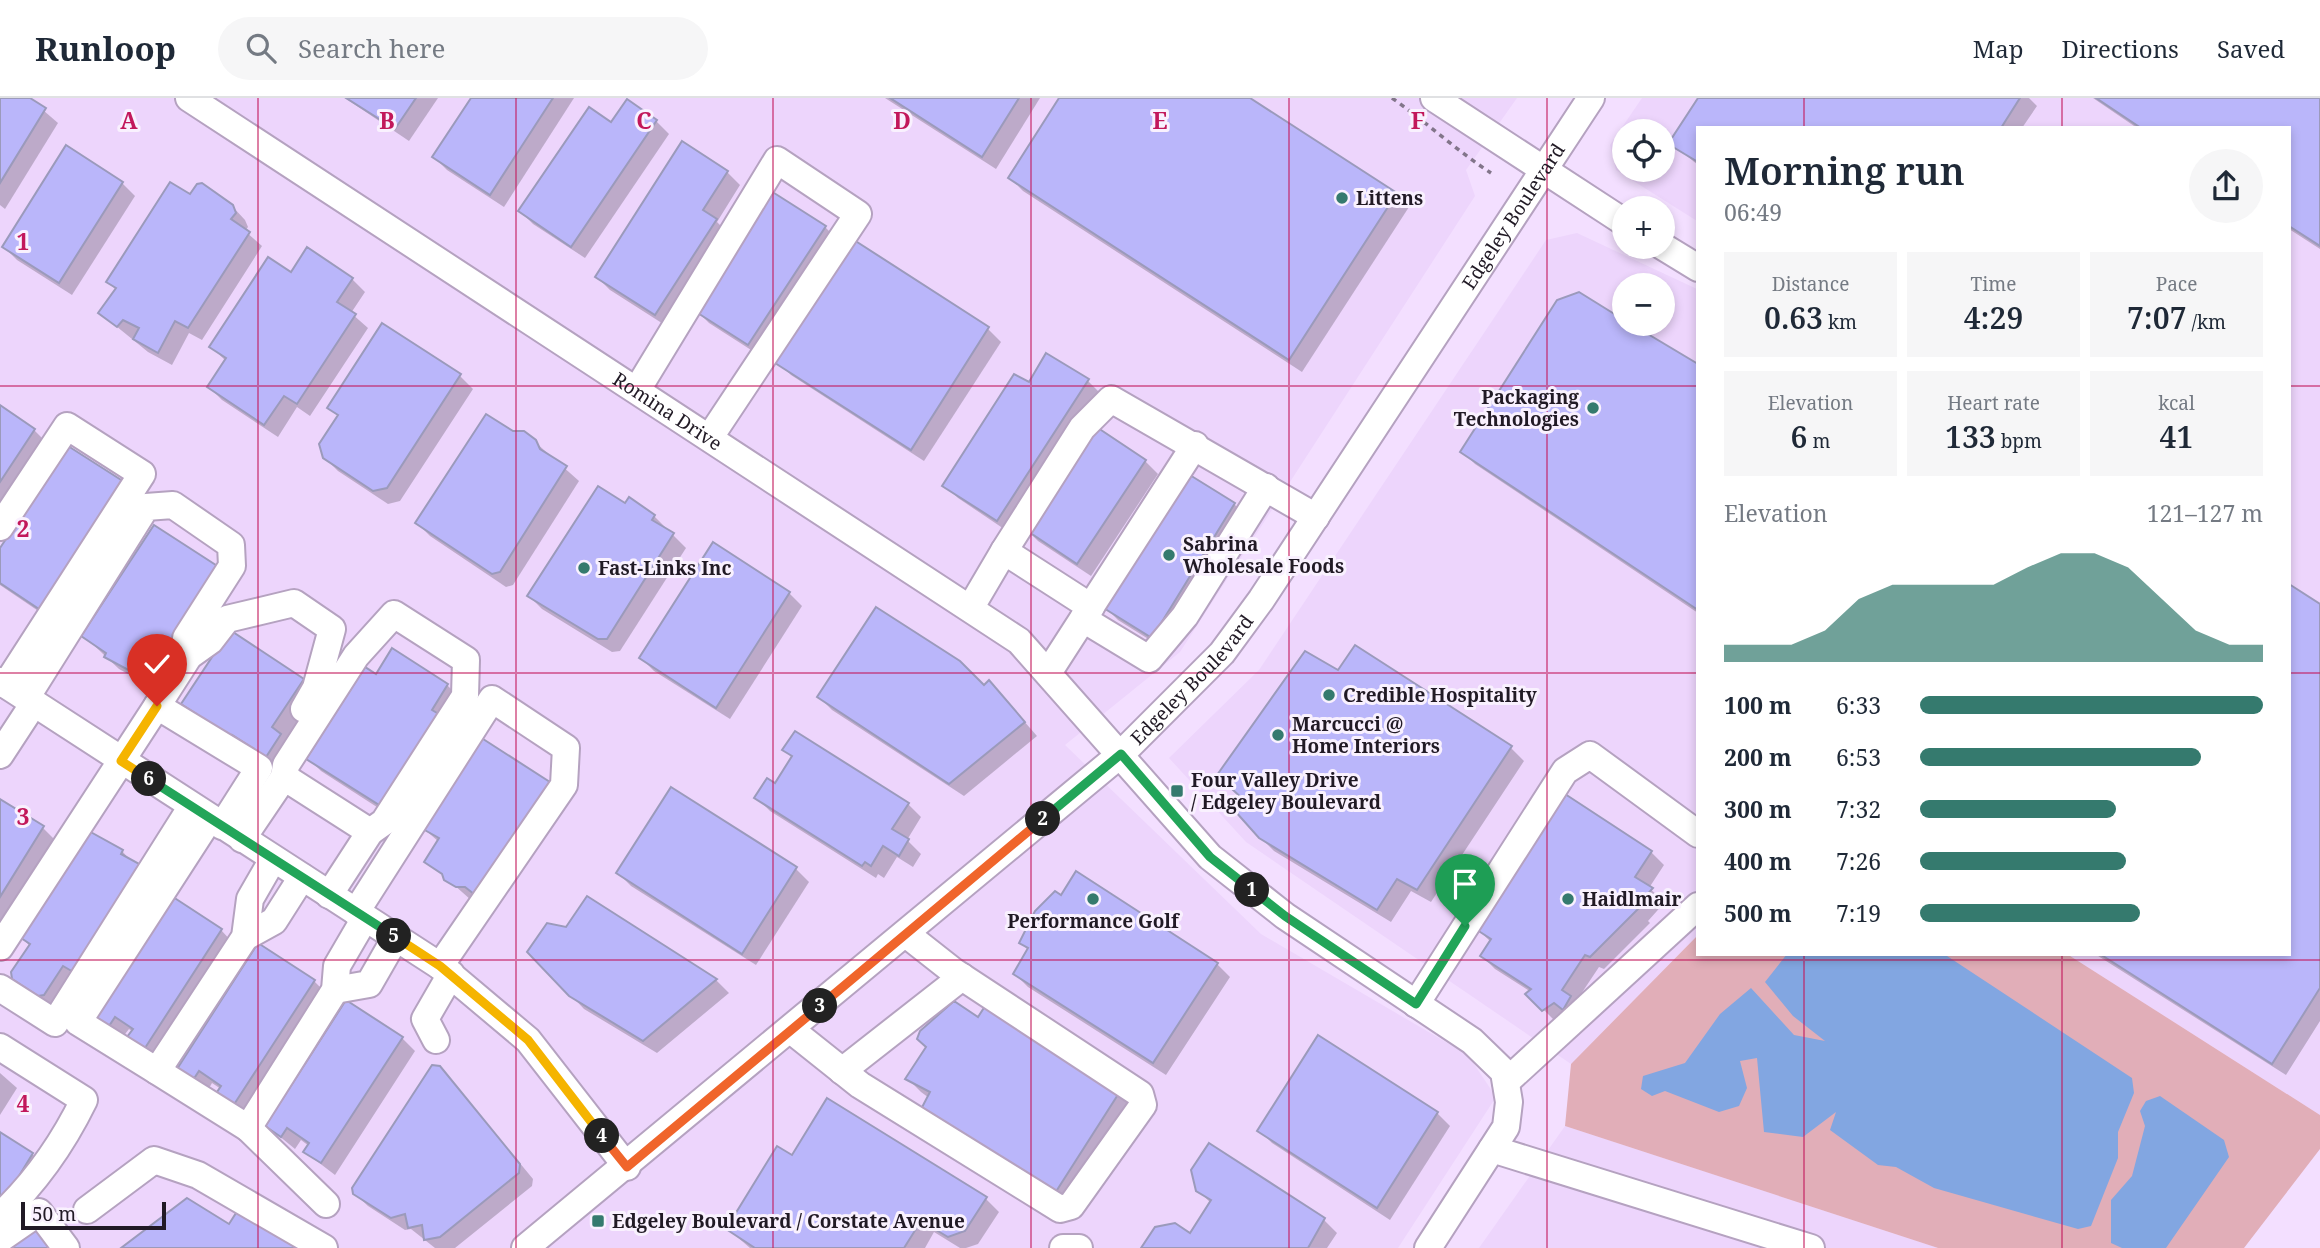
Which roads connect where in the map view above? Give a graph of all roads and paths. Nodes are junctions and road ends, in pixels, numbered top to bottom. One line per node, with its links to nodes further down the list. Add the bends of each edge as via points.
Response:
1 (189, 98): 10 (street, Romina Drive)
2 (1392, 98): 6 (path)
3 (1434, 98): 5 (street)
4 (1591, 98): 5 (street, Edgeley Boulevard)
5 (1543, 170): 7 (street); 14 (street, Edgeley Boulevard)
6 (1491, 173)
7 (1612, 214)
8 (1675, 254): 9 (street)
9 (1696, 267)
10 (637, 390): 11 (street, Romina Drive); 11 (street, via 777,160 858,214)
11 (710, 437): 17 (street, Romina Drive)
12 (1195, 445): 13 (street); 16 (street, via 1111,398 1082,428); 18 (street)
13 (1266, 487): 14 (street); 18 (street, via 1185,616 1149,659)
14 (1316, 517): 23 (street, Edgeley Boulevard, via 1222,653)
15 (0, 527): 21 (street, via 67,426 142,474)
16 (1004, 551): 17 (street); 18 (street)
17 (971, 607): 20 (street, Romina Drive, via 1019,641)
18 (1087, 613): 20 (street)
19 (189, 656): 21 (street, via 186,638 232,566 231,545 173,505 146,507); 22 (street); 26 (street, via 210,641 227,619 293,603 332,629 316,688 272,758)
20 (1048, 673): 23 (street, Romina Drive)
21 (16, 692): 24 (street); 25 (street)
22 (157, 706): 25 (street); 26 (street)
23 (1121, 754): 37 (street, Edgeley Boulevard); 45 (street, Romina Drive, via 1210,857 1285,916)
24 (0, 755)
25 (114, 756): 28 (street); 36 (street); 40 (street)
26 (259, 768): 28 (street)
27 (284, 777): 28 (street); 29 (street); 29 (street, via 286,765 356,656 394,614 466,660 465,696 384,822)
28 (217, 822): 31 (street); 43 (street, via 55,1023); 49 (street, via 78,1022)
29 (370, 832): 33 (street)
30 (1696, 833): 45 (street, via 1590,755 1564,771)
31 (273, 859): 32 (street); 38 (street, via 250,899)
32 (302, 877): 33 (street); 38 (street, via 274,921)
33 (329, 895): 35 (street)
34 (1696, 908): 51 (street)
35 (360, 915): 39 (street); 41 (street, via 492,699 566,748 564,785); 44 (street, via 337,965)
36 (0, 924)
37 (906, 934): 42 (street); 46 (street, Edgeley Boulevard)
38 (245, 937): 49 (street)
39 (396, 937): 41 (street); 44 (street, via 369,984)
40 (0, 947)
41 (446, 970): 47 (street, via 425,1019); 54 (street, via 528,1040)
42 (962, 977): 50 (street); 50 (street, via 1140,1094 1143,1105 1071,1206 1060,1209)
43 (0, 988)
44 (335, 990): 52 (street)
45 (1416, 1004): 51 (street, Romina Drive, via 1472,1041 1504,1072)
46 (791, 1030): 50 (street); 54 (street, Edgeley Boulevard)
47 (436, 1040)
48 (0, 1047): 57 (street, via 84,1100 27,1190)
49 (157, 1071): 52 (street)
50 (842, 1071)
51 (1506, 1082): 53 (street, via 1506,1127)
52 (248, 1128): 55 (street)
53 (1492, 1149): 64 (street); 65 (street)
54 (627, 1167): 61 (street, Edgeley Boulevard)
55 (326, 1204)
56 (87, 1210): 60 (street, via 154,1160 198,1175)
57 (0, 1216)
58 (0, 1239): 59 (street, via 39,1212)
59 (66, 1248)
60 (324, 1248)
61 (525, 1248)
62 (1063, 1248): 63 (street)
63 (1079, 1248)
64 (1428, 1248)
65 (1811, 1248)

